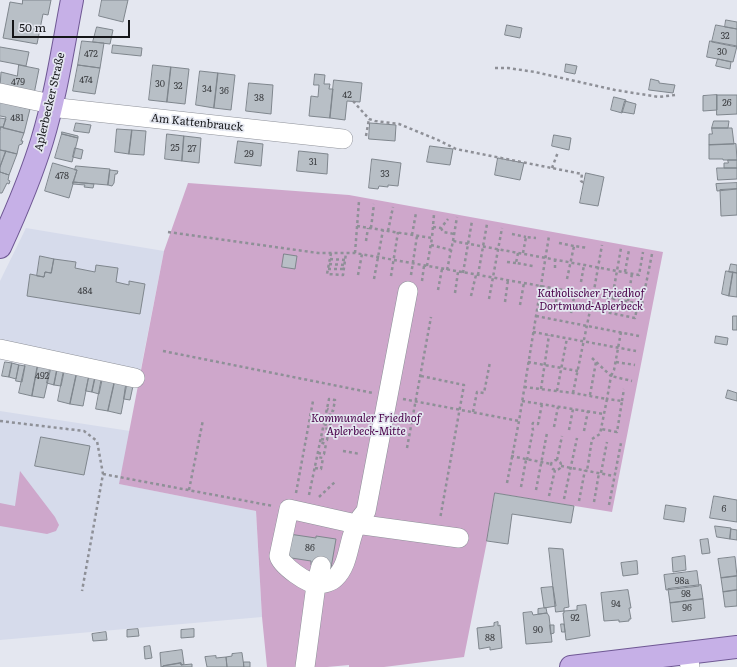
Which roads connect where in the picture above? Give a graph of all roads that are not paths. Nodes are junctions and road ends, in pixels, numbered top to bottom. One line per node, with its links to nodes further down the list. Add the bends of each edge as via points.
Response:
1 (72, 0): 3 (main road, Aplerbecker Straße)
2 (0, 93): 3 (street, Am Kattenbrauck)
3 (51, 106): 4 (street, Am Kattenbrauck); 5 (main road, Aplerbecker Straße, via 42,141 17,210)
4 (343, 139)
5 (0, 247)
6 (414, 289): 9 (street, via 388,396 366,511)
7 (0, 349): 8 (street)
8 (135, 378)
9 (356, 524): 10 (street); 12 (street, via 348,555 339,573 330,581); 12 (street, via 292,501 279,556 286,566)
10 (459, 538)
11 (321, 566): 12 (street)
12 (316, 585): 15 (street)
13 (737, 646): 14 (main road)
14 (689, 660): 16 (main road)
15 (305, 667)
16 (571, 667)

